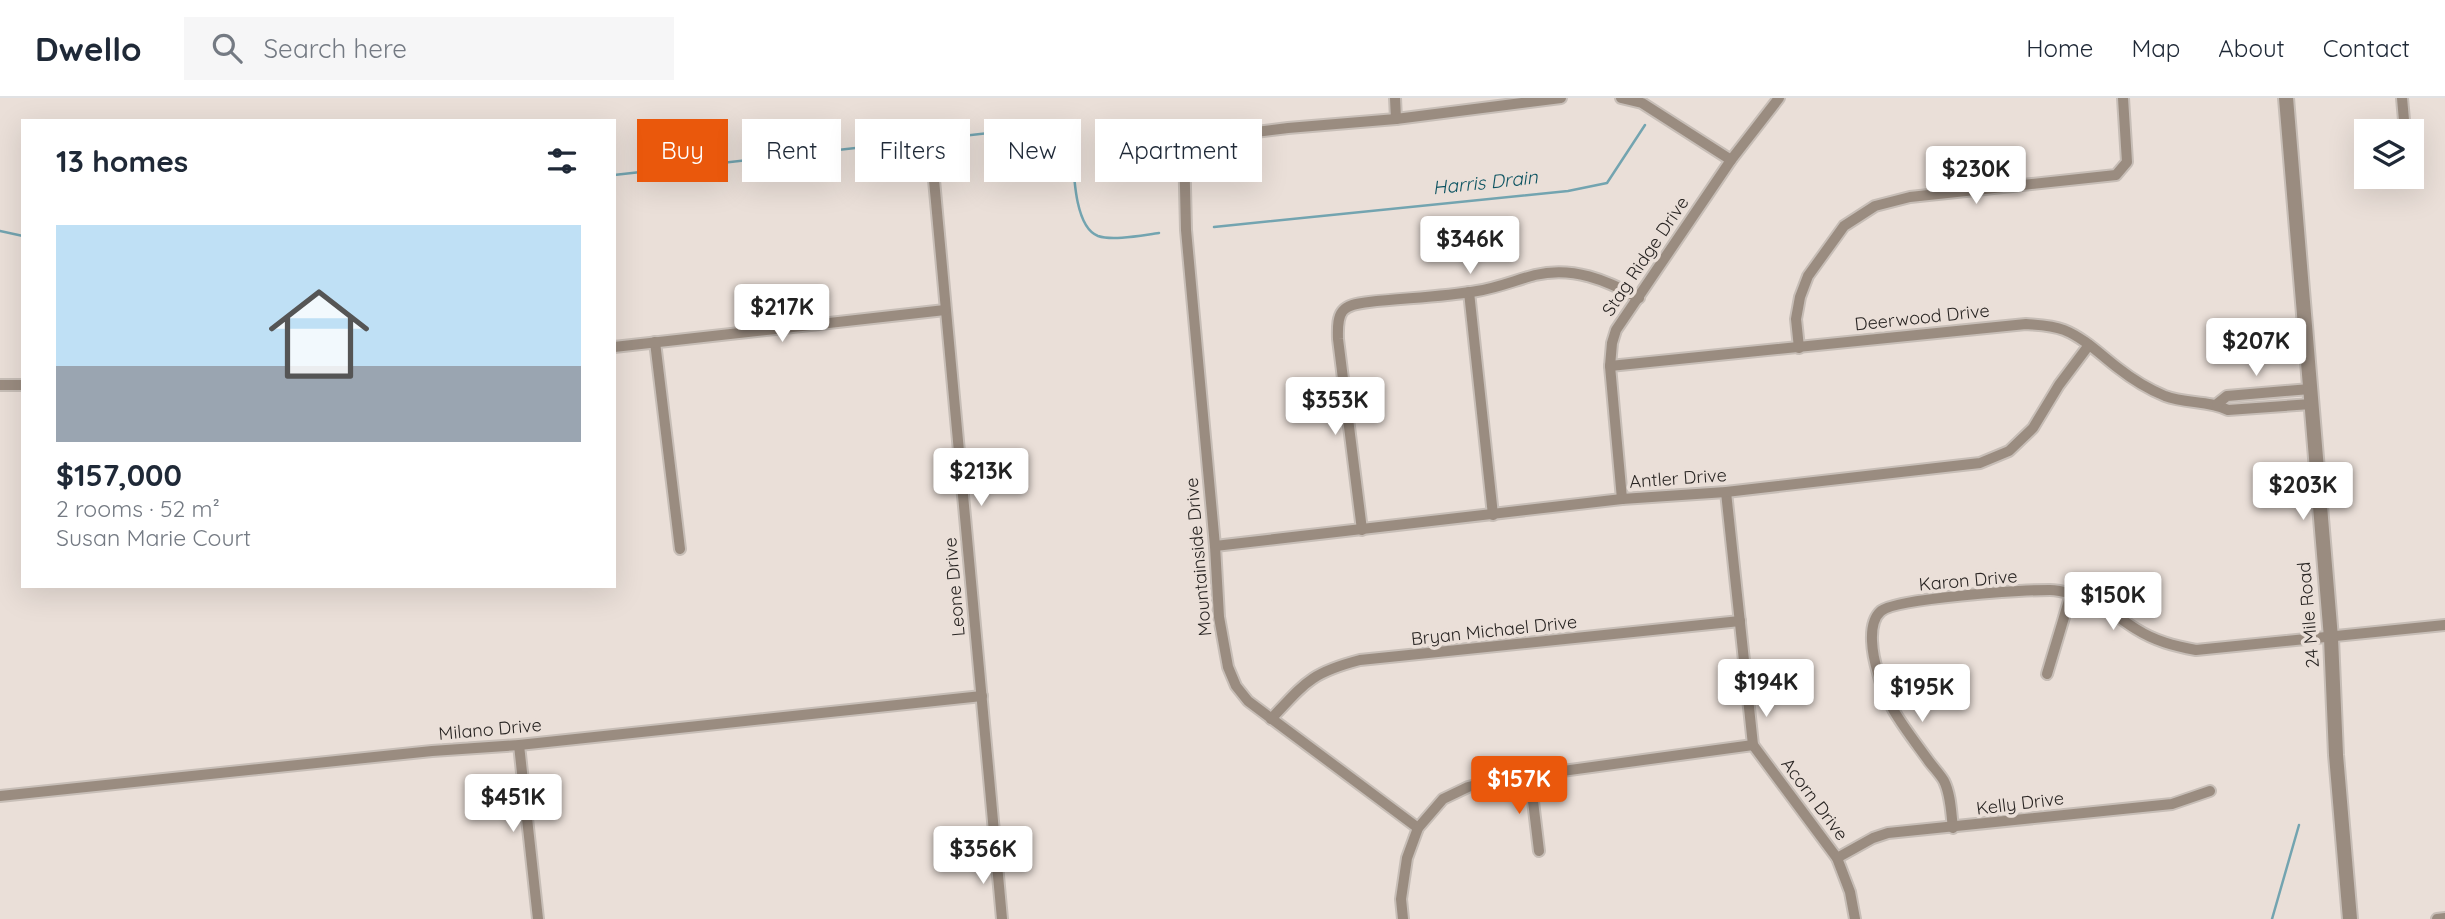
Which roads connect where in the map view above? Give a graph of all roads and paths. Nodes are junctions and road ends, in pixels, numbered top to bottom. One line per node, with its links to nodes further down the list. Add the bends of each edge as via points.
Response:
1 (1395, 98): 8 (street)
2 (1561, 98): 8 (street)
3 (1621, 98): 10 (street, via 1642,103)
4 (1779, 98): 10 (street, Stag Ridge Drive)
5 (2123, 98): 18 (street, via 2127,162 2116,175 1910,197 1875,206 1844,226 1808,276 1800,297 1796,319)
6 (2286, 98): 22 (street, 24 Mile Road)
7 (2402, 98): 9 (street)
8 (1396, 119): 27 (street, Mountainside Drive, via 1289,128 1192,140 1184,145 1186,218)
9 (2404, 119)
10 (1731, 160): 13 (street, Stag Ridge Drive)
11 (934, 182): 14 (street, Leone Drive)
12 (1469, 292): 13 (street, via 1560,272 1604,281); 25 (street); 26 (street, via 1353,304 1338,320)
13 (1639, 298): 19 (street, Stag Ridge Drive, via 1616,330)
14 (945, 310): 15 (street); 34 (street, Leone Drive)
15 (655, 342): 17 (street); 28 (street)
16 (2089, 345): 18 (street, Deerwood Drive, via 2066,331 2026,324); 22 (street, Deerwood Drive, via 2144,386 2190,402 2217,404 2228,410); 23 (street, Antler Drive, via 2033,428 2009,451 1980,463)
17 (616, 346)
18 (1799, 348): 19 (street, Deerwood Drive)
19 (1610, 366): 24 (street, Stag Ridge Drive)
20 (0, 385): 21 (street)
21 (21, 385)
22 (2310, 397): 32 (street, 24 Mile Road)
23 (1726, 492): 24 (street, Antler Drive); 30 (street)
24 (1622, 499): 25 (street, Antler Drive)
25 (1493, 515): 26 (street, Antler Drive)
26 (1362, 530): 27 (street, Antler Drive)
27 (1215, 546): 35 (street, Mountainside Drive, via 1219,617 1228,667 1248,701)
28 (680, 549)
29 (2071, 594): 32 (street, Karon Drive, via 2097,602 2149,637 2196,650); 33 (street); 42 (street, Karon Drive, via 2053,590 1924,600 1889,607 1875,620 1874,659 1880,684 1887,702 1944,782)
30 (1740, 621): 35 (street, Bryan Michael Drive, via 1360,660 1308,679); 37 (street)
31 (2445, 625): 32 (street, Karon Drive)
32 (2331, 638): 50 (street, 24 Mile Road)
33 (2047, 674)
34 (982, 696): 36 (street, Milano Drive); 47 (street, Leone Drive)
35 (1271, 719): 41 (street, Mountainside Drive)
36 (519, 745): 40 (street, Milano Drive); 46 (street)
37 (1753, 745): 38 (street); 44 (street, Acorn Drive)
38 (1530, 776): 41 (street, via 1468,787 1443,799); 43 (street)
39 (2210, 791): 42 (street, Kelly Drive, via 2172,804)
40 (0, 796)
41 (1418, 828): 48 (street, via 1407,858)
42 (1952, 828): 44 (street, Kelly Drive, via 1888,833)
43 (1539, 851)
44 (1837, 858): 49 (street, Acorn Drive)
45 (2445, 918): 51 (street)
46 (538, 919)
47 (1002, 919)
48 (1403, 919)
49 (1855, 919)
50 (2350, 919)
51 (2437, 919)

